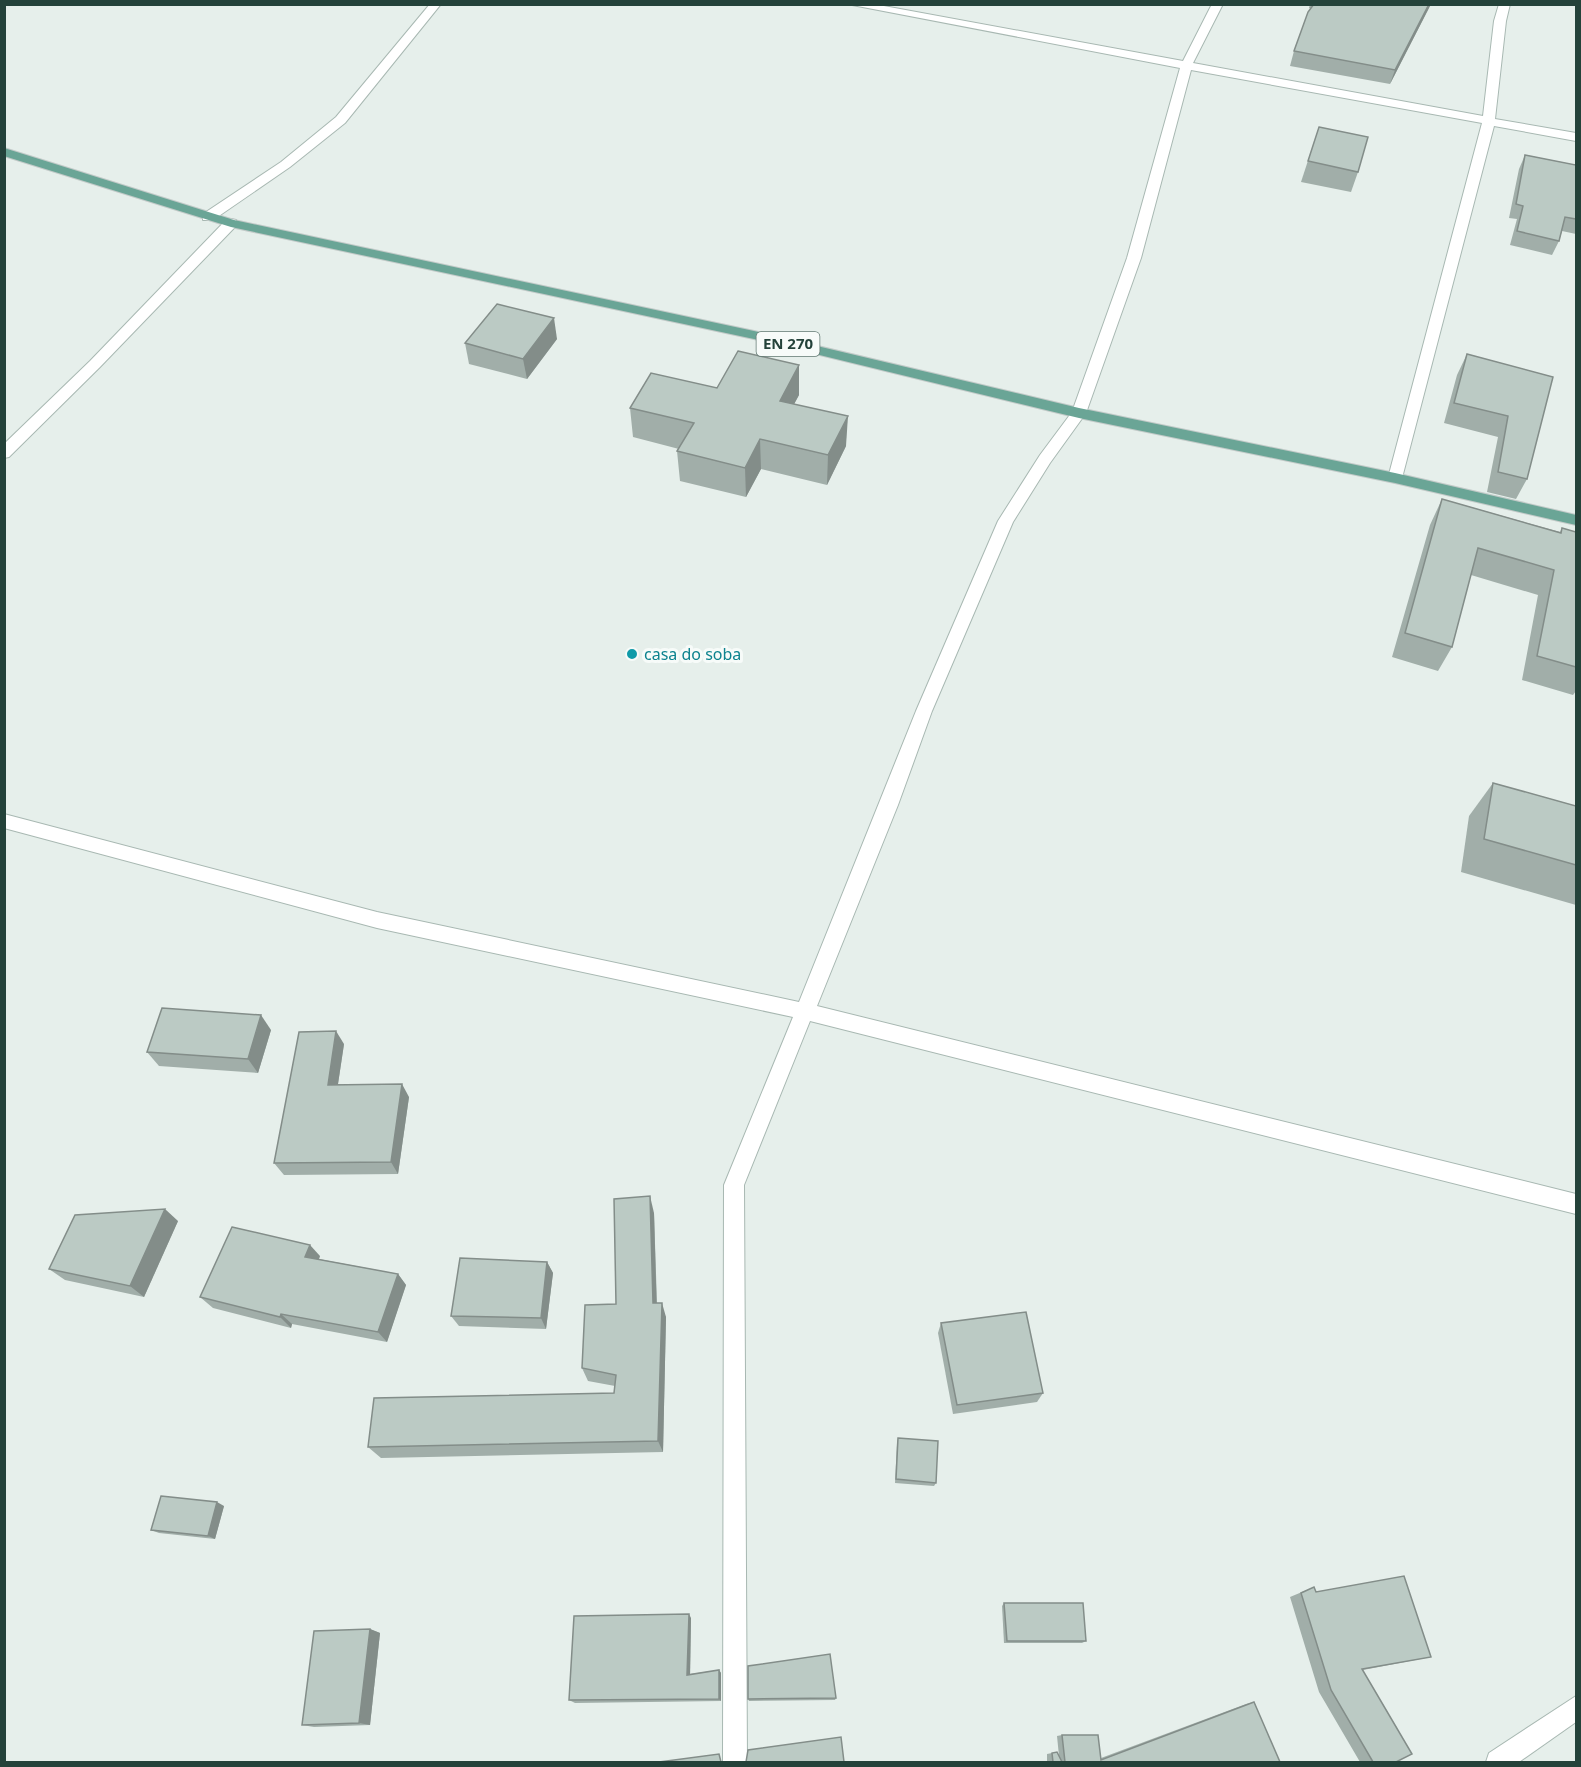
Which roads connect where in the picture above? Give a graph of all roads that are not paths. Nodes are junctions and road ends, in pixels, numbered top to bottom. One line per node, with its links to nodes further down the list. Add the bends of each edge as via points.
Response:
1 (436, 4): 9 (street, via 347,113 322,137)
2 (852, 4): 5 (street, via 941,15)
3 (1218, 4): 5 (street)
4 (1505, 4): 6 (street)
5 (1186, 66): 6 (street); 11 (street, via 1134,258)
6 (1489, 121): 7 (street); 13 (street)
7 (1576, 137)
8 (4, 152): 9 (main road, EN 270)
9 (208, 217): 10 (main road, EN 270)
10 (231, 223): 11 (main road, EN 270, via 730,330); 12 (street)
11 (1079, 413): 13 (main road, EN 270); 16 (street, via 1006,521 930,696)
12 (4, 453)
13 (1395, 478): 14 (main road, EN 270)
14 (1576, 520)
15 (4, 821): 16 (street, via 377,920)
16 (803, 1011): 17 (street); 19 (street, via 734,1185)
17 (1576, 1204)
18 (1576, 1708): 20 (street)
19 (735, 1762)
20 (1498, 1762)

